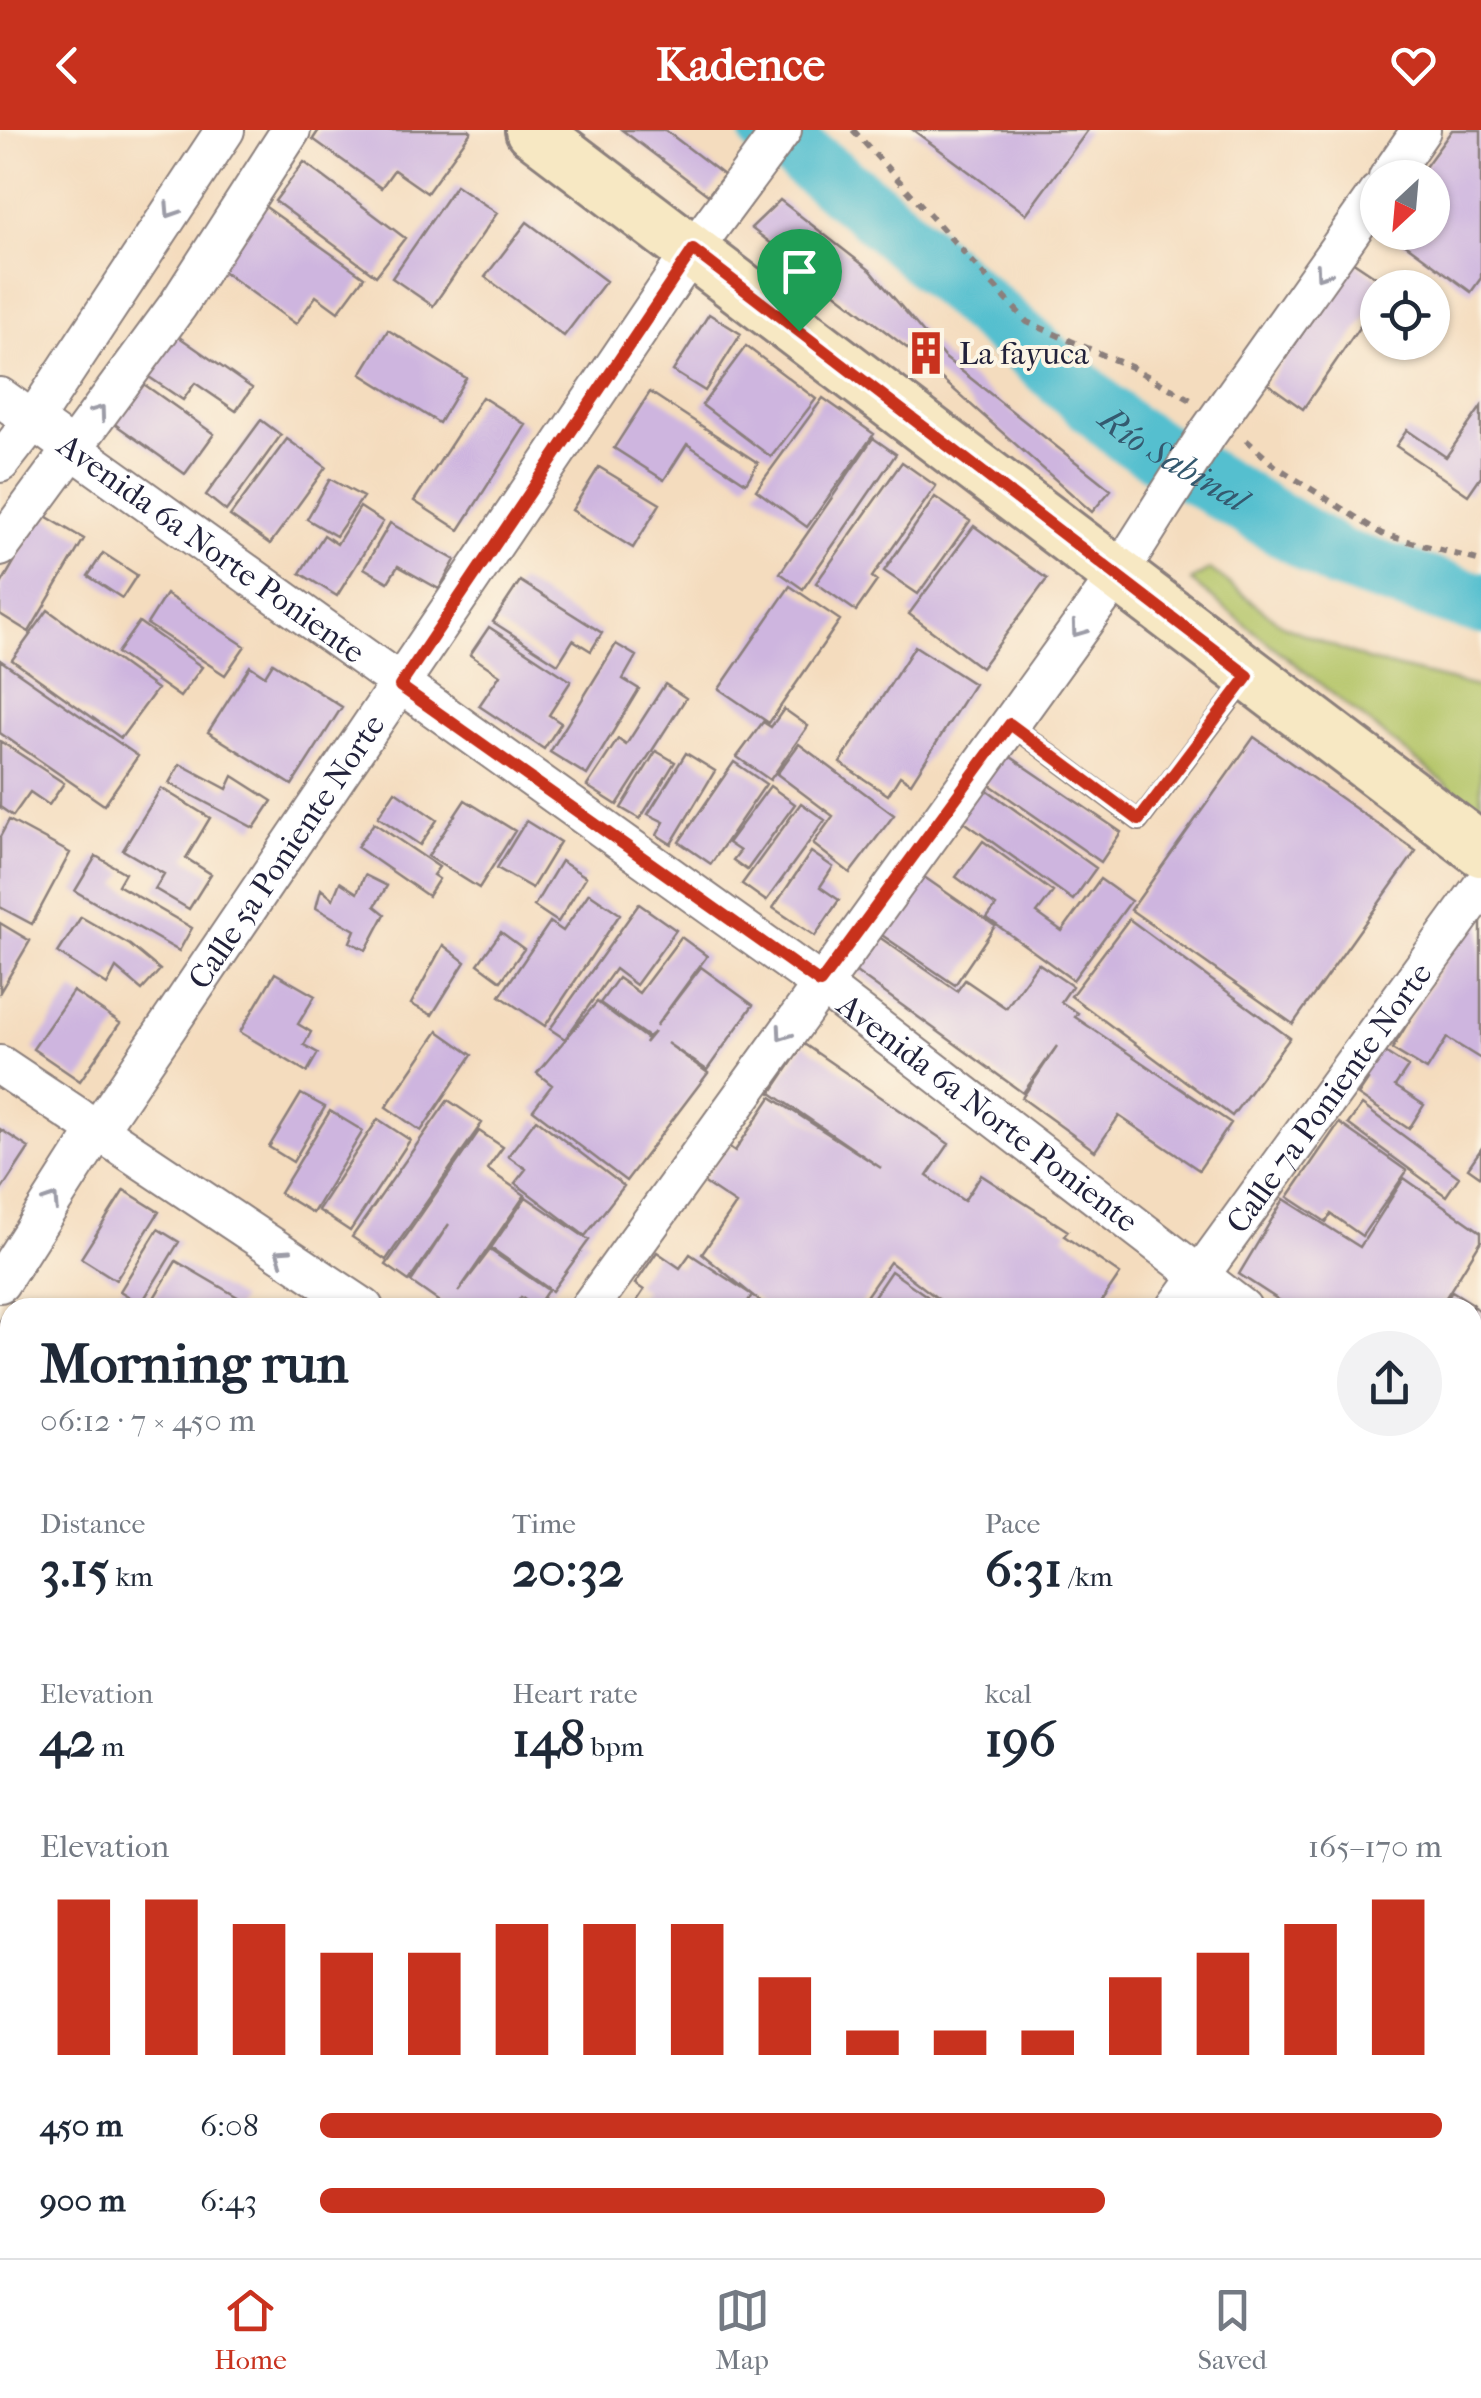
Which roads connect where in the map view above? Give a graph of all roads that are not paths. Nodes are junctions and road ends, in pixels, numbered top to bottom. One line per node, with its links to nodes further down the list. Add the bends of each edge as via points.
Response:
1 (225, 130): 10 (street, one-way to 10)
2 (290, 130): 11 (street, one-way to 2, via 178,304)
3 (532, 130): 8 (main road)
4 (782, 130): 8 (street, Calle 5a Poniente Norte)
5 (1422, 130): 6 (street)
6 (1401, 160)
7 (1360, 219): 14 (street, one-way to 14)
8 (693, 250): 14 (main road); 16 (street, Calle 5a Poniente Norte)
9 (0, 398): 10 (street, Avenida 6a Norte Poniente)
10 (32, 422): 11 (street, Avenida 6a Norte Poniente); 12 (street)
11 (70, 451): 13 (street); 16 (street, Avenida 6a Norte Poniente)
12 (0, 464)
13 (0, 548)
14 (1117, 576): 15 (main road); 17 (street, one-way to 17)
15 (1248, 676): 17 (lane, via 1139,820); 18 (main road)
16 (400, 686): 20 (street, Avenida 6a Norte Poniente); 22 (street, Calle 5a Poniente Norte)
17 (1010, 724): 20 (street)
18 (1481, 850)
19 (1481, 888): 23 (street, Calle 7a Poniente Norte)
20 (820, 983): 23 (street, Avenida 6a Norte Poniente); 26 (street, one-way to 26)
21 (0, 1065): 22 (street)
22 (97, 1130): 24 (street, Calle 5a Poniente Norte, one-way to 22); 25 (street, one-way to 22)
23 (1198, 1276): 27 (street, Calle 7a Poniente Norte); 28 (street, Avenida 6a Norte Poniente)
24 (0, 1283)
25 (349, 1298)
26 (596, 1298)
27 (1183, 1298)
28 (1228, 1298)

